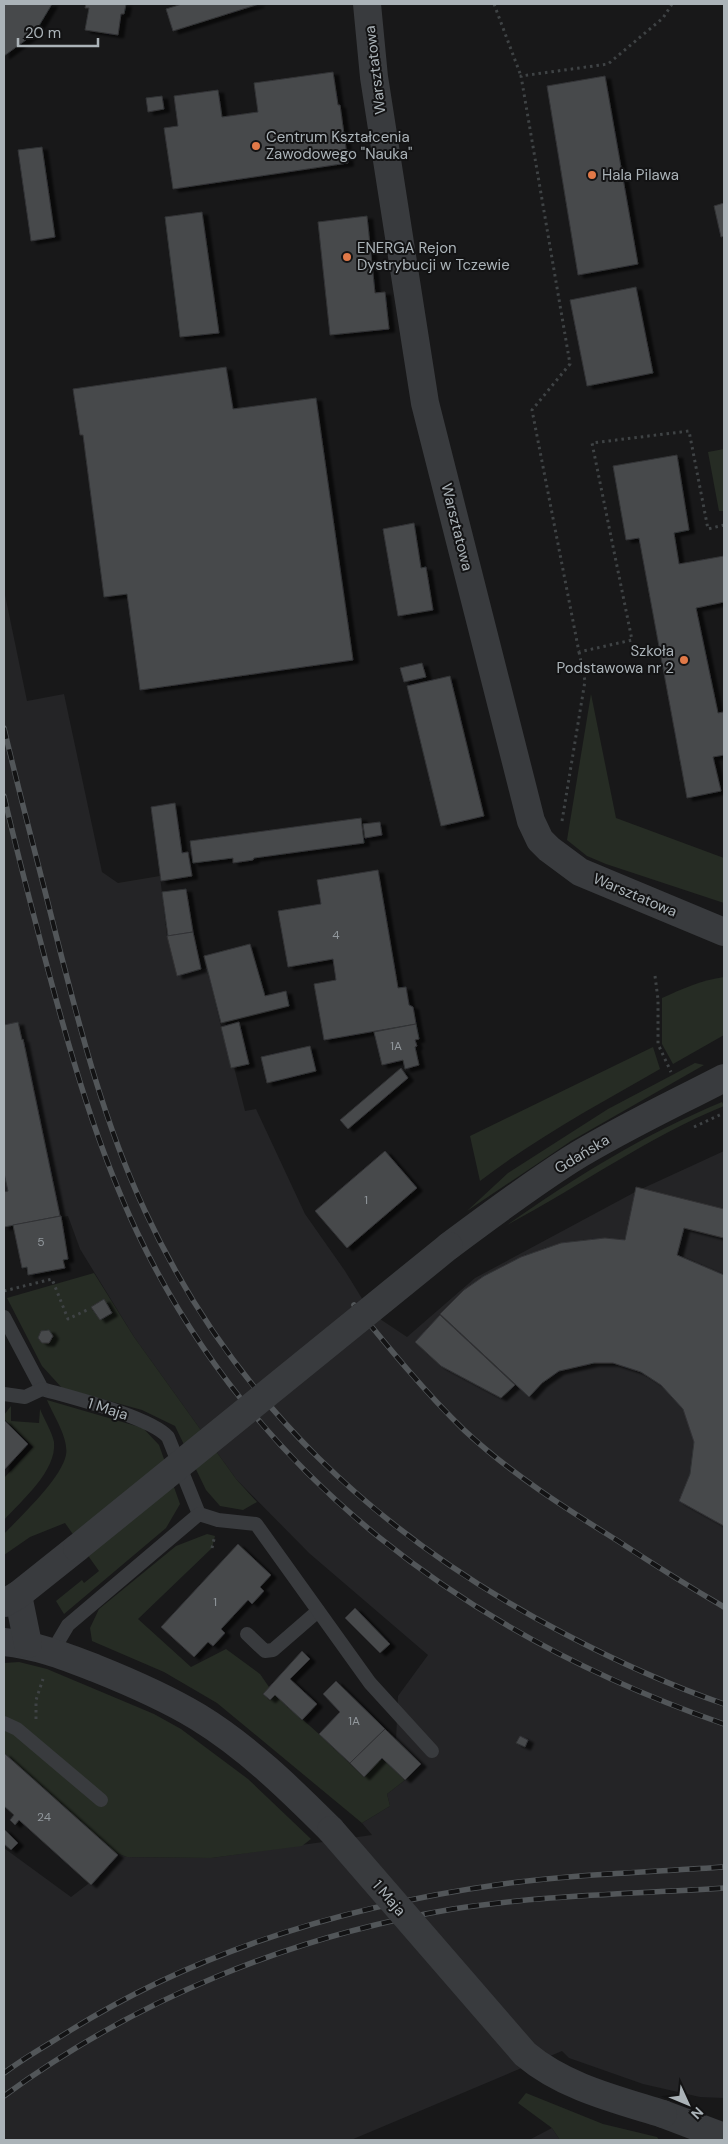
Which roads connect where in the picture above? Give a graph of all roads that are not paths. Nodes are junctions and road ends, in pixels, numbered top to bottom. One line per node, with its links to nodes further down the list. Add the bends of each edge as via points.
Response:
1 (367, 4): 2 (street, Warsztatowa, via 374,77 426,403 531,821 549,850 580,872)
2 (724, 932)
3 (724, 1078): 8 (street, Gdańska, bridge, via 655,1112 527,1188 449,1246)
4 (4, 1317): 5 (lane)
5 (42, 1388): 6 (lane, via 25,1397); 7 (lane, 1 Maja, via 141,1420 164,1433)
6 (4, 1394)
7 (199, 1514): 9 (lane, via 218,1520 256,1524); 11 (lane)
8 (11, 1599): 11 (street)
9 (318, 1611): 10 (lane, via 273,1650 265,1651); 13 (lane, via 370,1683)
10 (247, 1634)
11 (32, 1653): 15 (street, 1 Maja, bridge, via 158,1694 243,1749 331,1830 538,2065 580,2087)
12 (4, 1723): 14 (lane, via 17,1730)
13 (432, 1751)
14 (101, 1800)
15 (724, 2137)

